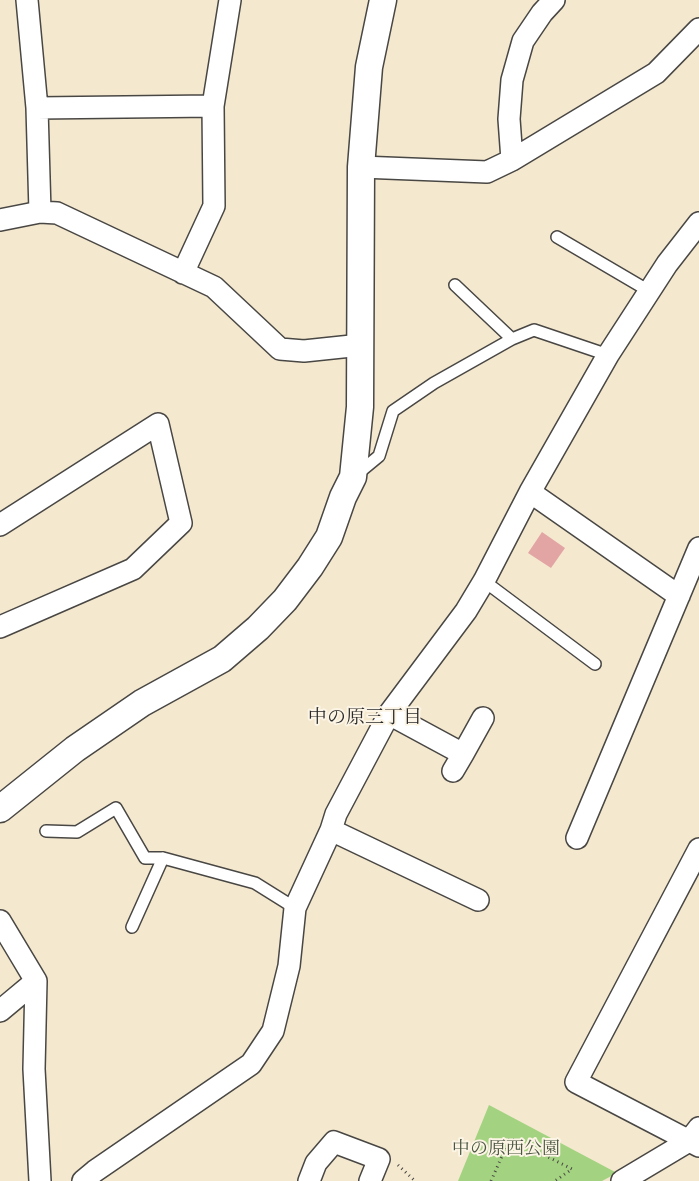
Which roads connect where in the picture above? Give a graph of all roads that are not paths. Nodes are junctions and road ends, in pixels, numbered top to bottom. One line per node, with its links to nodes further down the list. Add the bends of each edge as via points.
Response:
1 (28, 0): 7 (street)
2 (230, 0): 6 (street)
3 (383, 0): 9 (street, via 369,67)
4 (554, 0): 8 (street, via 523,41 512,80 508,118)
5 (699, 29): 8 (street, via 656,73)
6 (213, 106): 7 (street); 14 (street, via 214,206)
7 (37, 108): 10 (street)
8 (512, 160): 9 (street, via 487,172)
9 (361, 167): 18 (street)
10 (40, 212): 11 (street); 14 (street, via 57,213)
11 (0, 220)
12 (699, 223): 16 (street)
13 (557, 237): 16 (lane)
14 (183, 273): 18 (street, via 214,287 280,349 304,352)
15 (455, 285): 17 (lane)
16 (649, 291): 19 (street)
17 (512, 339): 19 (lane, via 534,330); 20 (lane, via 434,383 393,412 379,456)
18 (361, 345): 20 (street, via 360,408)
19 (608, 355): 21 (street)
20 (353, 477): 30 (street, via 328,537 310,567 258,628 222,659 142,703)
21 (530, 492): 24 (street); 25 (street)
22 (0, 525): 26 (street, via 158,424 181,524 133,569)
23 (699, 548): 25 (street)
24 (484, 581): 27 (lane); 28 (street)
25 (679, 596): 33 (street)
26 (0, 627)
27 (595, 664)
28 (389, 714): 29 (street, via 458,763); 31 (street, via 336,814)
29 (483, 718)
30 (1, 802)
31 (331, 830): 36 (street); 37 (street)
32 (46, 831): 35 (lane, via 77,832 116,808 145,858)
33 (577, 838)
34 (699, 849): 42 (street, via 576,1082)
35 (162, 858): 37 (lane, via 255,883); 39 (lane)
36 (478, 900)
37 (295, 908): 44 (street, via 289,966 273,1031 251,1064)
38 (0, 921): 40 (street)
39 (132, 927)
40 (36, 981): 41 (street); 43 (street, via 34,1069)
41 (0, 1011)
42 (696, 1138): 47 (street)
43 (40, 1181)
44 (83, 1181)
45 (309, 1181): 46 (street, via 316,1163 334,1142 379,1159)
46 (370, 1181)
47 (622, 1181)

